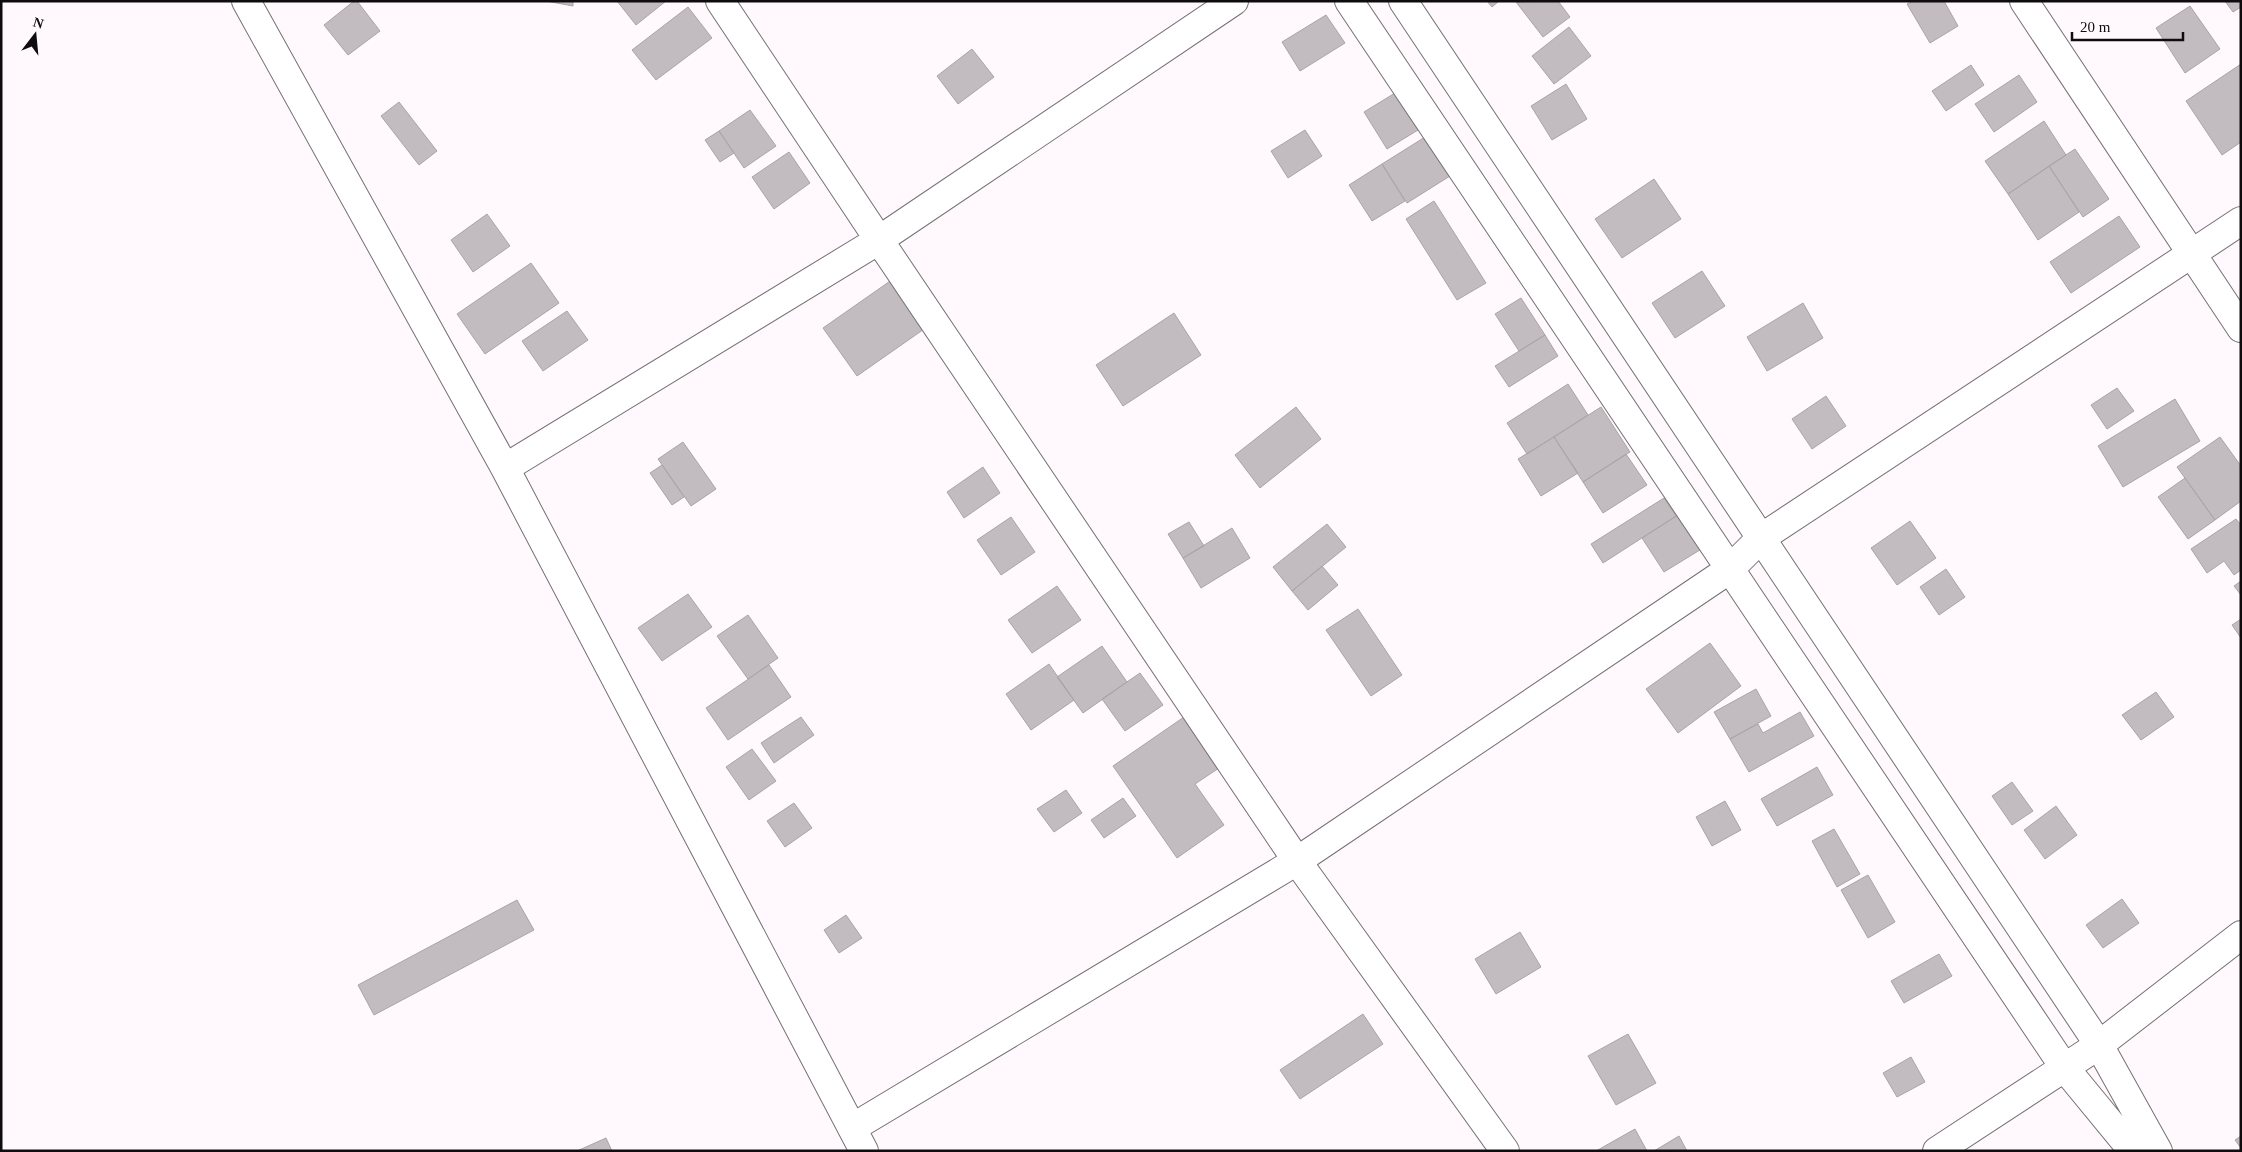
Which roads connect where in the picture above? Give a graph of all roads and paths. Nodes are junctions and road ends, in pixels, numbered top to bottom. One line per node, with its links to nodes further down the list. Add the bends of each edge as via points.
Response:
1 (246, 1): 11 (street)
2 (720, 1): 8 (street)
3 (1234, 1): 8 (street)
4 (1349, 1): 13 (street)
5 (1403, 1): 12 (street)
6 (2024, 1): 9 (street)
7 (2241, 221): 9 (street)
8 (878, 240): 11 (street); 14 (street)
9 (2192, 255): 10 (street); 12 (street)
10 (2241, 328)
11 (505, 468): 18 (street)
12 (1761, 538): 13 (street); 16 (street)
13 (1730, 570): 14 (street); 17 (street)
14 (1297, 861): 18 (street); 19 (street)
15 (2241, 935): 16 (street)
16 (2099, 1045): 17 (street); 22 (street)
17 (2064, 1067): 20 (street); 21 (street)
18 (858, 1139)
19 (1505, 1151)
20 (1937, 1151)
21 (2133, 1151)
22 (2158, 1151)

